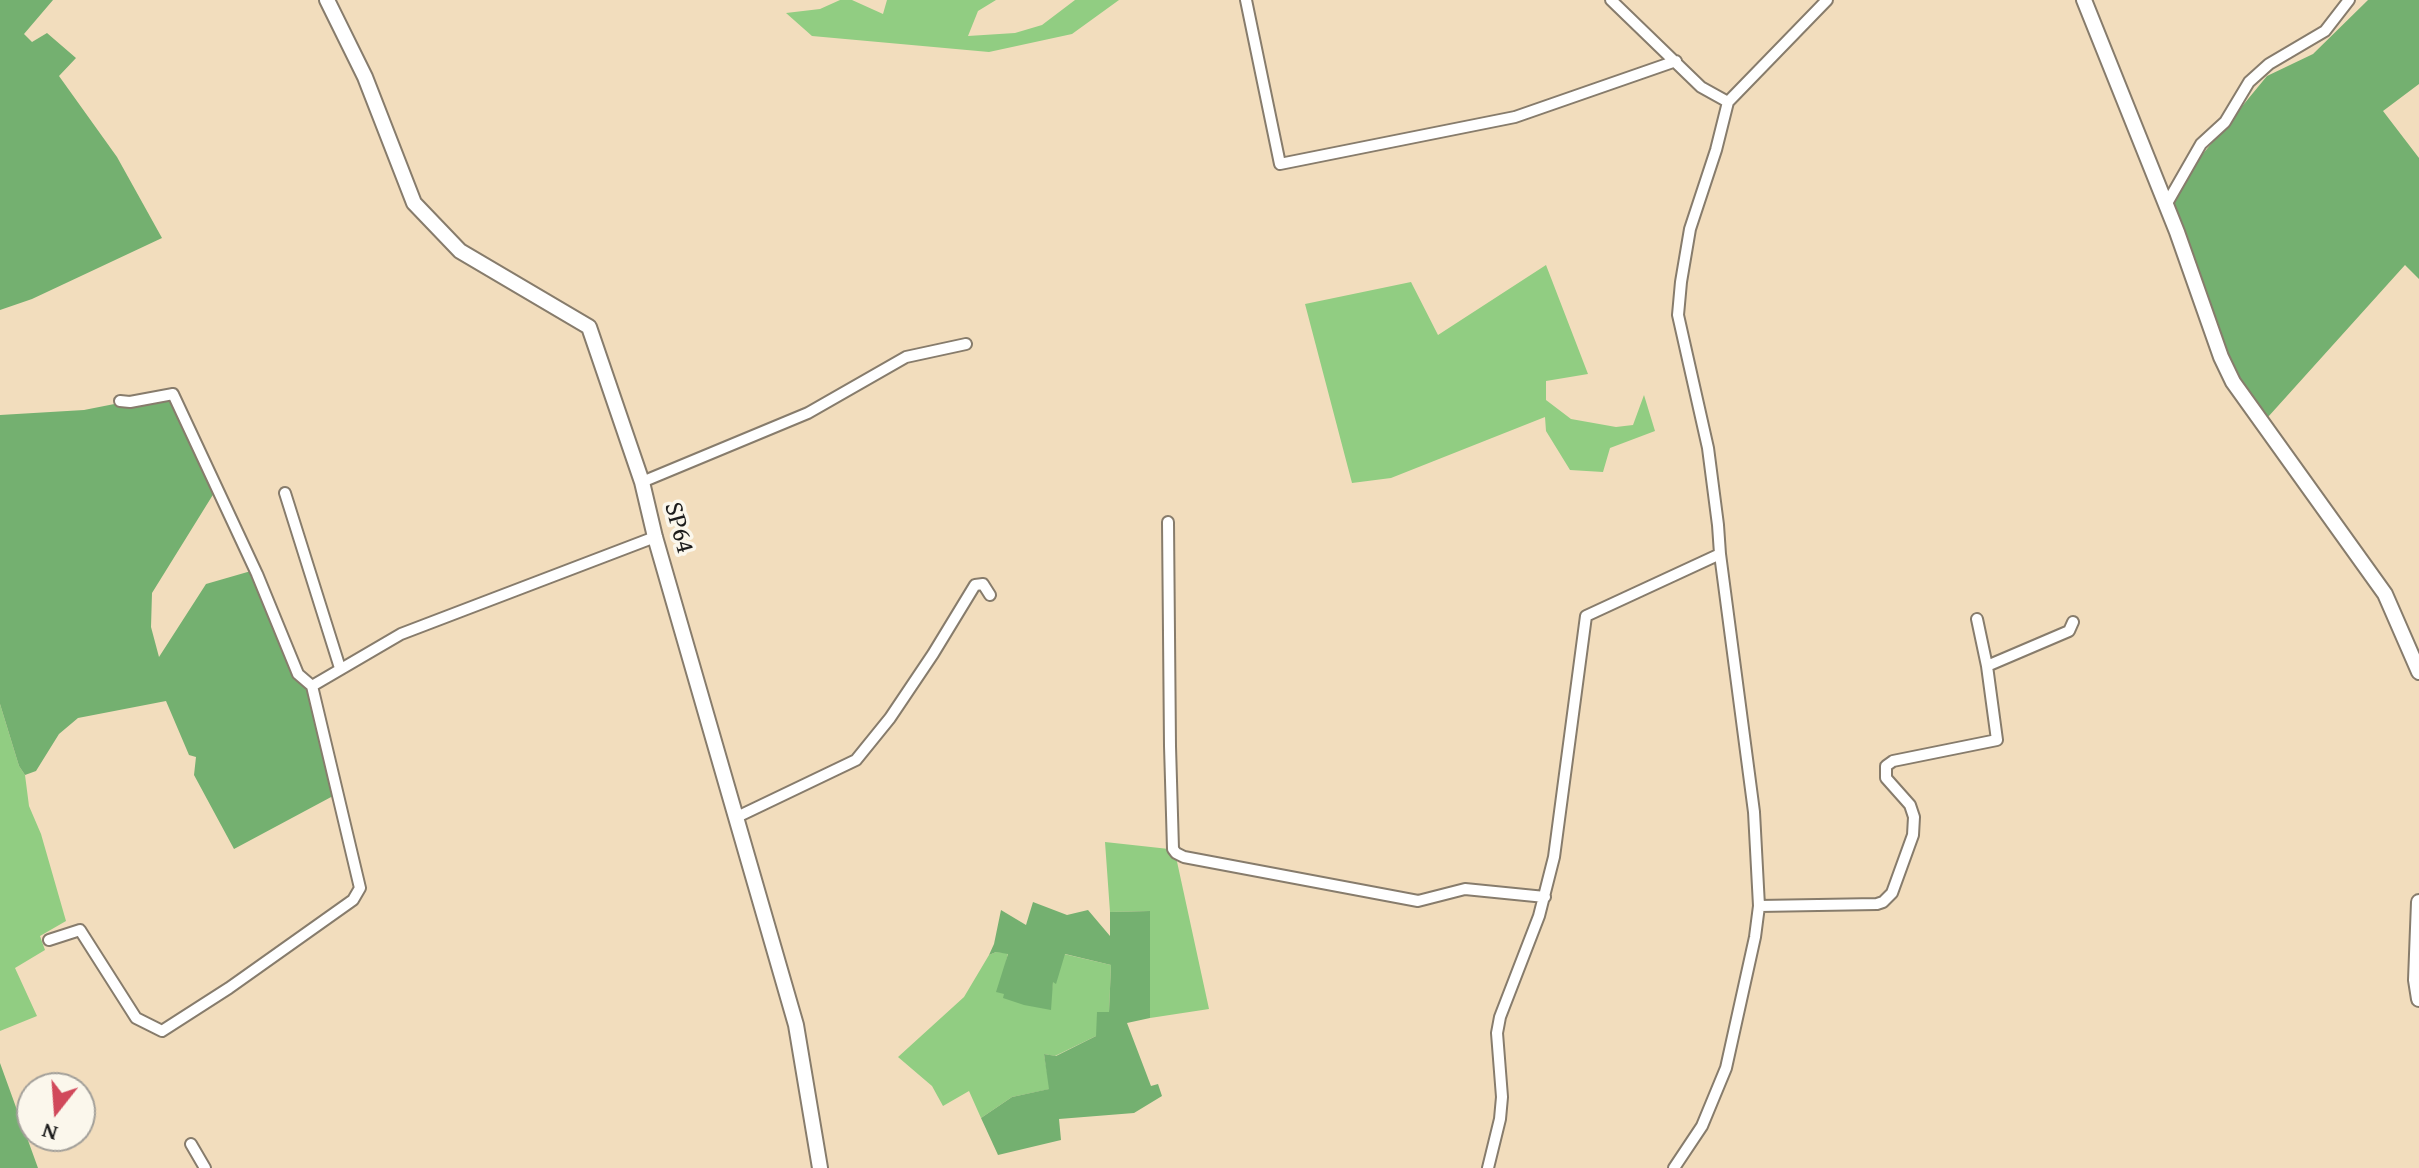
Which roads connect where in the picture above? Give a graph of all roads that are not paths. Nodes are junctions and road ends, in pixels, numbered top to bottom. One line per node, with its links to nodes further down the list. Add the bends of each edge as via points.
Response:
1 (327, 0): 12 (street, SP64 / SP64, via 365,77 414,203 460,251 589,327)
2 (1246, 0): 7 (street, via 1280,164 1515,117)
3 (1611, 0): 7 (street)
4 (1827, 0): 8 (street)
5 (2084, 0): 9 (street)
6 (2349, 0): 9 (street, via 2325,31 2249,82 2225,122 2201,144)
7 (1676, 61): 8 (street, via 1709,93)
8 (1728, 102): 16 (street, via 1690,229 1678,315 1708,448)
9 (2166, 205): 22 (street, via 2233,382 2385,594)
10 (966, 344): 12 (street, via 906,357 808,413)
11 (120, 401): 23 (street, via 173,394 298,674)
12 (642, 482): 15 (street, SP64 / SP64)
13 (285, 493): 21 (street)
14 (1168, 522): 25 (street, via 1176,853 1418,901 1465,889)
15 (655, 537): 21 (street, via 401,634); 24 (street, SP64 / SP64)
16 (1720, 554): 25 (street, via 1586,616 1560,824); 27 (street, via 1754,812)
17 (990, 595): 24 (street, via 983,584 975,585 890,718 856,760)
18 (1977, 619): 20 (street)
19 (2073, 622): 20 (street, via 2069,631)
20 (1987, 666): 27 (street, via 1997,740 1886,766 1886,778 1913,810 1915,827 1888,898 1877,904)
21 (340, 668): 23 (street)
22 (2419, 672)
23 (312, 686): 28 (street, via 361,884 357,897 162,1031 136,1018 80,930)
24 (737, 817): 32 (street, SP64 / SP64, via 796,1025)
25 (1545, 897): 33 (street, via 1500,1017 1502,1097)
26 (2419, 902): 29 (street)
27 (1759, 906): 34 (street, via 1726,1068 1702,1126)
28 (49, 940)
29 (2419, 999)
30 (191, 1144): 31 (street)
31 (205, 1168)
32 (820, 1168)
33 (1488, 1168)
34 (1674, 1168)

